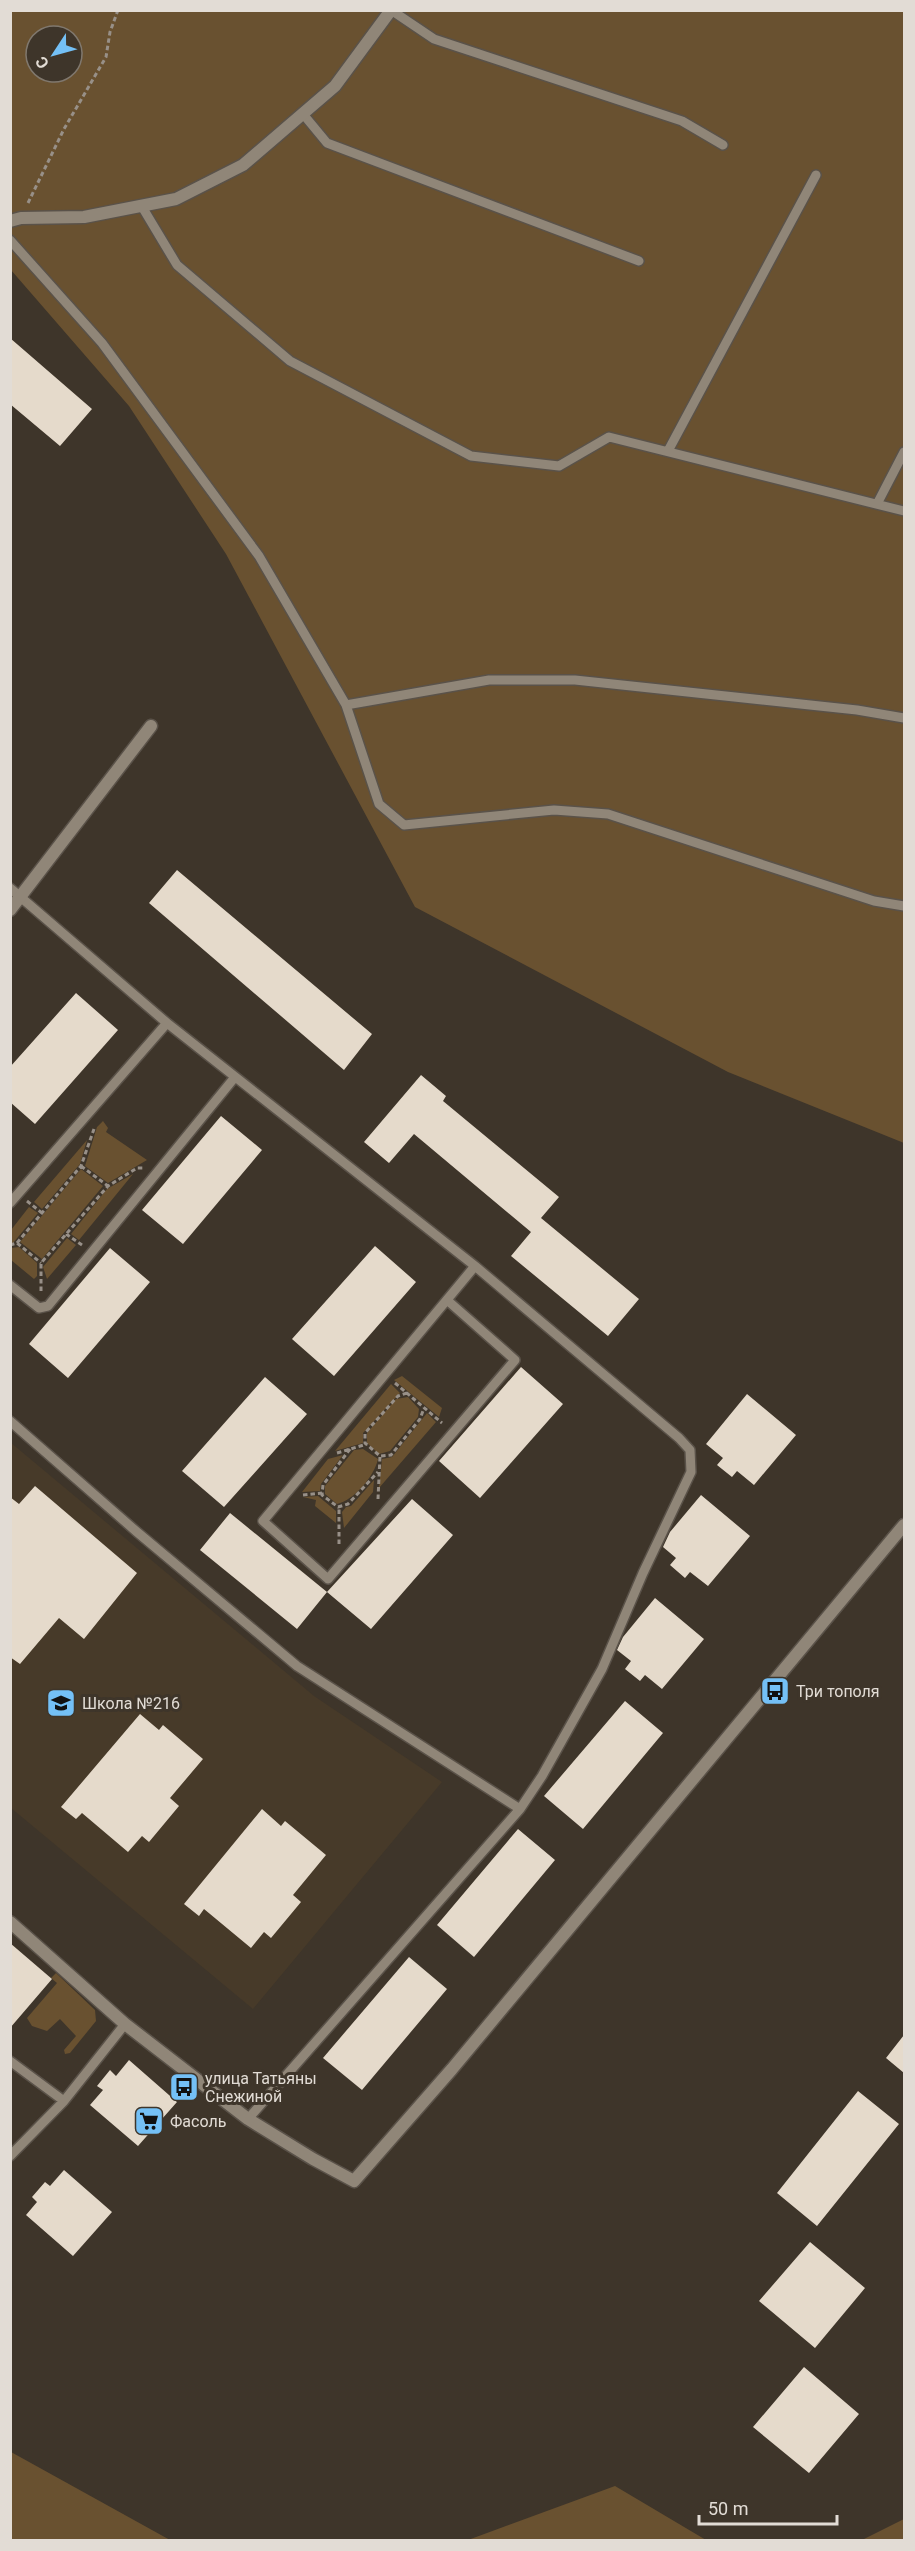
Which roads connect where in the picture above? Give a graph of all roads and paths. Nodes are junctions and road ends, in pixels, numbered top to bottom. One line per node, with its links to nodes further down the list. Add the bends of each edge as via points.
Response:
1 (118, 10): 7 (path, via 106,57)
2 (391, 10): 3 (street, via 335,86); 4 (lane, via 434,39 682,121)
3 (303, 114): 6 (street, via 243,165 176,199); 9 (lane, via 327,143)
4 (723, 145)
5 (816, 175): 10 (lane)
6 (141, 206): 7 (street, via 84,216); 10 (lane, via 177,265 290,361 471,456 559,466 609,437)
7 (16, 219)
8 (10, 240): 14 (lane, via 102,343 259,556)
9 (639, 261)
10 (668, 451): 12 (lane)
11 (904, 452): 12 (lane)
12 (877, 504): 13 (lane)
13 (904, 511)
14 (346, 705): 15 (lane, via 489,680 575,680); 19 (lane, via 380,804 404,825 554,810 608,814 874,901)
15 (904, 718)
16 (150, 726): 18 (street)
17 (10, 888): 18 (lane)
18 (21, 897): 20 (street); 21 (lane)
19 (904, 906)
20 (10, 910)
21 (166, 1023): 22 (lane); 23 (lane)
22 (235, 1077): 25 (lane); 35 (lane)
23 (101, 1099): 24 (path); 27 (lane)
24 (81, 1166): 26 (path); 29 (path)
25 (163, 1166): 26 (path, via 137,1168); 33 (lane)
26 (108, 1186): 30 (path)
27 (18, 1195): 28 (lane); 29 (path)
28 (10, 1203)
29 (42, 1213): 31 (path)
30 (66, 1234): 33 (path); 34 (path)
31 (17, 1243): 32 (path); 34 (path)
32 (10, 1245)
33 (92, 1252): 38 (lane, via 48,1306)
34 (41, 1263): 38 (path)
35 (475, 1266): 37 (lane); 53 (lane, via 690,1450 691,1472 602,1669)
36 (10, 1285): 38 (lane)
37 (447, 1300): 39 (lane); 43 (lane, via 515,1360)
38 (41, 1308)
39 (384, 1375): 40 (path); 46 (lane)
40 (407, 1393): 41 (path); 44 (path, via 398,1396 365,1433)
41 (424, 1408): 43 (path); 47 (path, via 420,1419 391,1455)
42 (10, 1421): 53 (lane, via 297,1666)
43 (453, 1432): 50 (lane)
44 (367, 1444): 45 (path); 47 (path)
45 (350, 1449): 46 (path, via 333,1454); 49 (path, via 323,1485 322,1495)
46 (320, 1452): 52 (lane, via 263,1521 328,1579)
47 (380, 1456): 48 (path)
48 (378, 1472): 49 (path, via 348,1504); 50 (path)
49 (339, 1507): 52 (path)
50 (381, 1517): 52 (lane)
51 (904, 1526): 58 (street, via 452,2069 354,2181)
52 (339, 1566)
53 (520, 1809): 58 (lane)
54 (10, 1922): 55 (street)
55 (125, 2024): 57 (lane); 58 (street)
56 (10, 2061): 57 (lane)
57 (64, 2101): 59 (lane)
58 (248, 2119)
59 (10, 2156)

